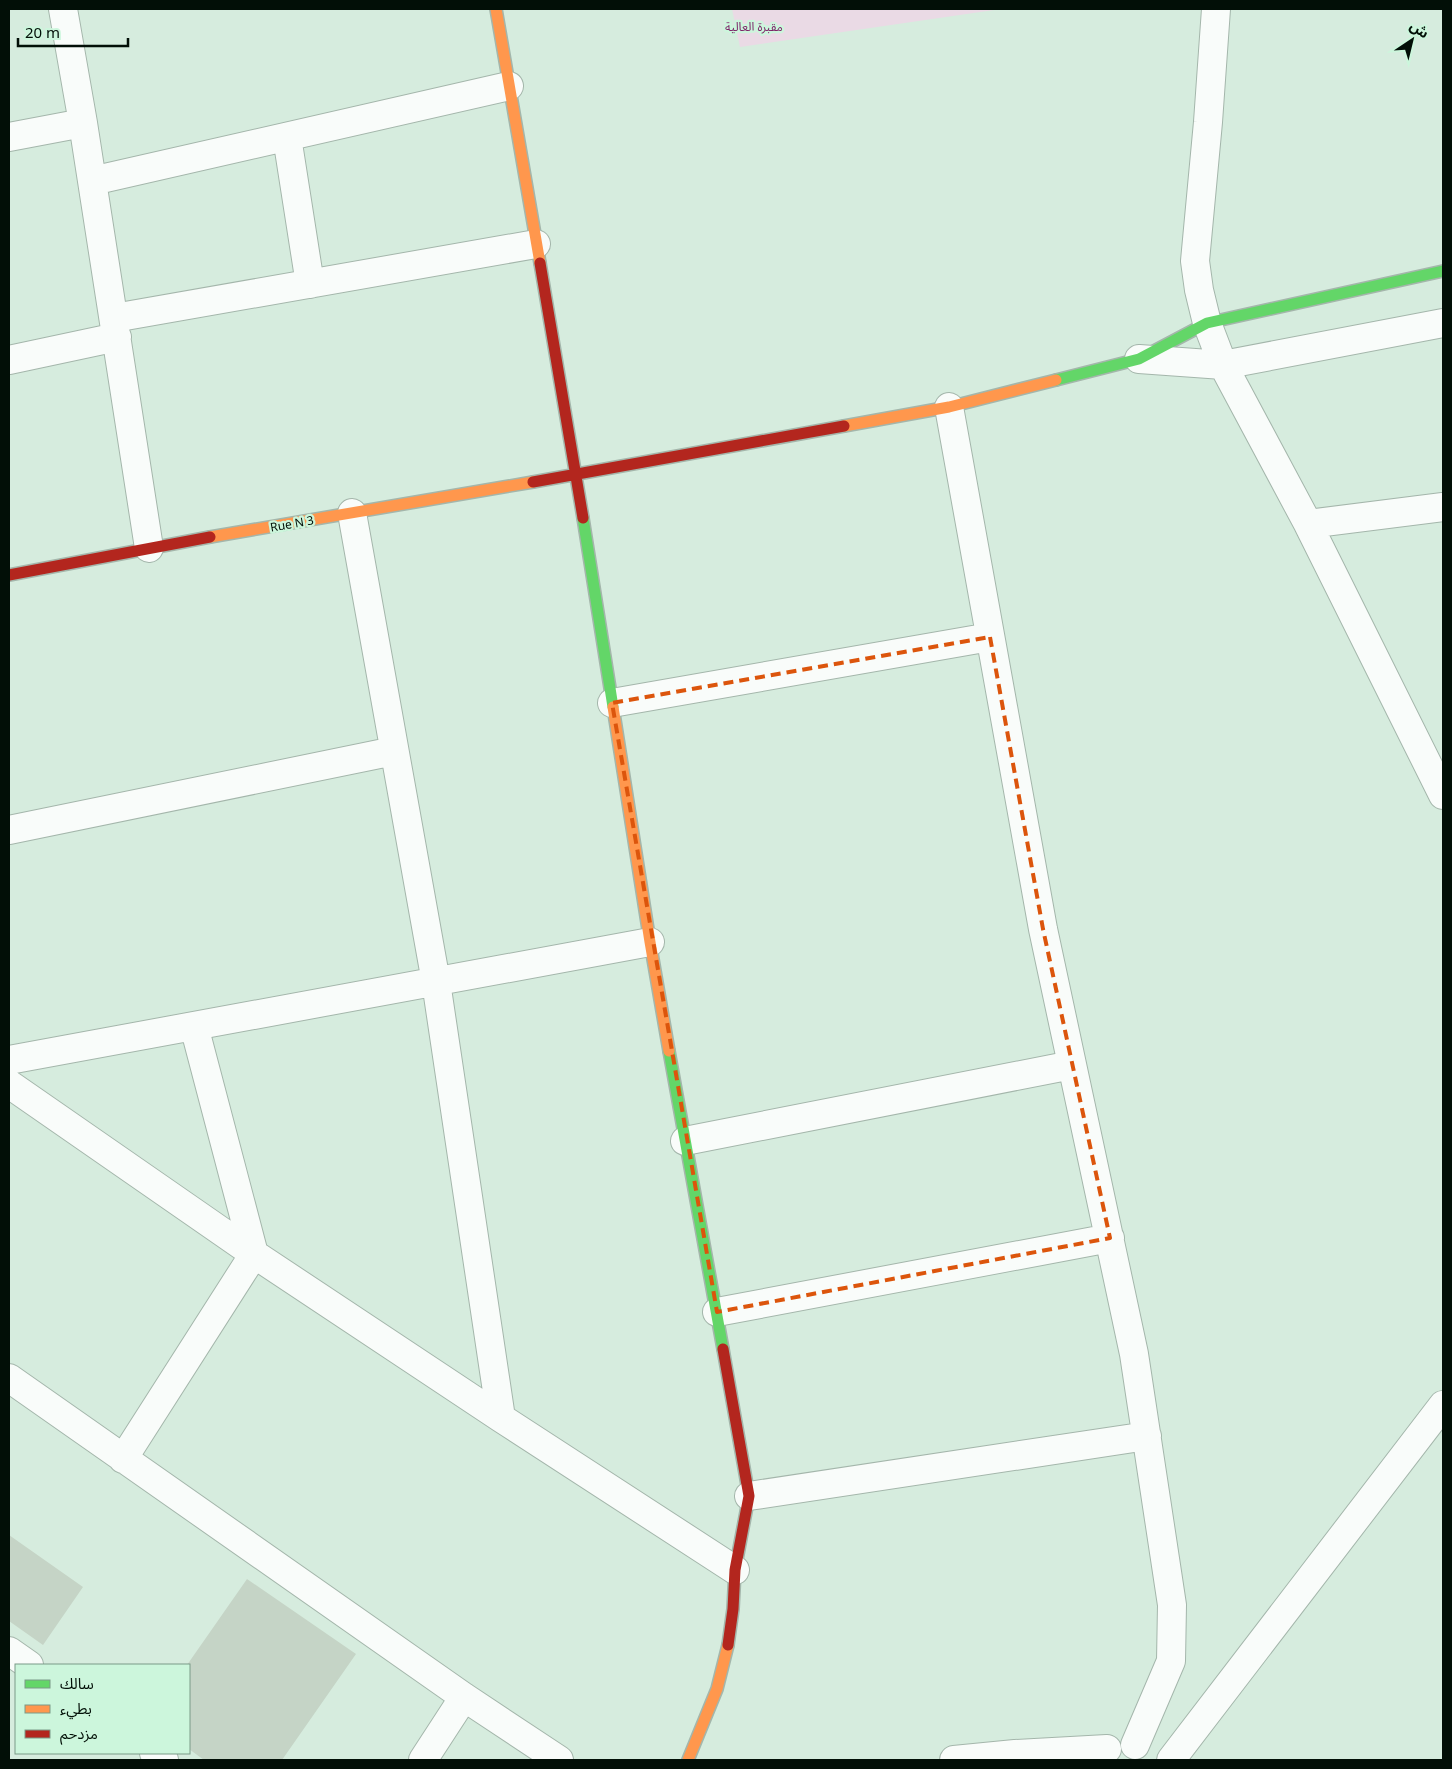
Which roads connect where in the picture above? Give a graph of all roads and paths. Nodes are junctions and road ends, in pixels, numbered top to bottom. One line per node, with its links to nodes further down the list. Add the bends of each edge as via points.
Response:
1 (63, 9): 5 (street)
2 (496, 9): 4 (street)
3 (1216, 9): 12 (street, via 1195,261)
4 (510, 86): 7 (street); 9 (street)
5 (84, 124): 6 (street); 8 (street)
6 (9, 137)
7 (287, 137): 8 (street); 11 (street)
8 (92, 181): 14 (street)
9 (536, 244): 11 (street); 19 (street)
10 (1443, 271): 12 (street, Rue N 3)
11 (310, 284): 14 (street)
12 (1207, 323): 15 (street, Rue N 3); 17 (street)
13 (1443, 323): 17 (street)
14 (115, 328): 16 (street); 23 (street)
15 (1138, 359): 17 (street); 18 (street, Rue N 3)
16 (9, 360)
17 (1223, 365): 22 (street)
18 (949, 408): 19 (street, Rue N 3); 25 (street)
19 (576, 475): 21 (street, Rue N 3); 26 (street)
20 (1443, 507): 22 (street)
21 (352, 513): 23 (street, Rue N 3); 27 (street)
22 (1308, 524): 28 (street)
23 (149, 548): 24 (street, Rue N 3)
24 (9, 575)
25 (990, 637): 26 (street); 34 (street, via 1043,929)
26 (612, 703): 30 (street)
27 (394, 751): 29 (street); 31 (street)
28 (1443, 796)
29 (9, 830)
30 (650, 942): 31 (street); 36 (street)
31 (436, 982): 32 (street); 42 (street)
32 (194, 1026): 33 (street); 38 (street)
33 (9, 1060)
34 (1072, 1065): 36 (street); 37 (street)
35 (9, 1084): 38 (street)
36 (685, 1141): 39 (street)
37 (1110, 1238): 39 (street); 43 (street)
38 (254, 1254): 42 (street); 44 (street)
39 (716, 1312): 45 (street)
40 (9, 1378): 44 (street)
41 (1443, 1405): 57 (street)
42 (500, 1418): 46 (street)
43 (1147, 1436): 45 (street); 50 (street, via 1172,1605 1171,1661)
44 (122, 1459): 49 (street)
45 (749, 1496): 46 (street)
46 (735, 1570): 54 (street, via 726,1655 717,1688)
47 (9, 1651): 48 (street)
48 (28, 1664)
49 (464, 1697): 52 (street); 53 (street)
50 (1135, 1746): 51 (street); 56 (street)
51 (1100, 1755): 55 (street, via 1015,1754)
52 (423, 1760)
53 (559, 1760)
54 (688, 1760)
55 (954, 1760)
56 (1166, 1760)
57 (1170, 1760)

